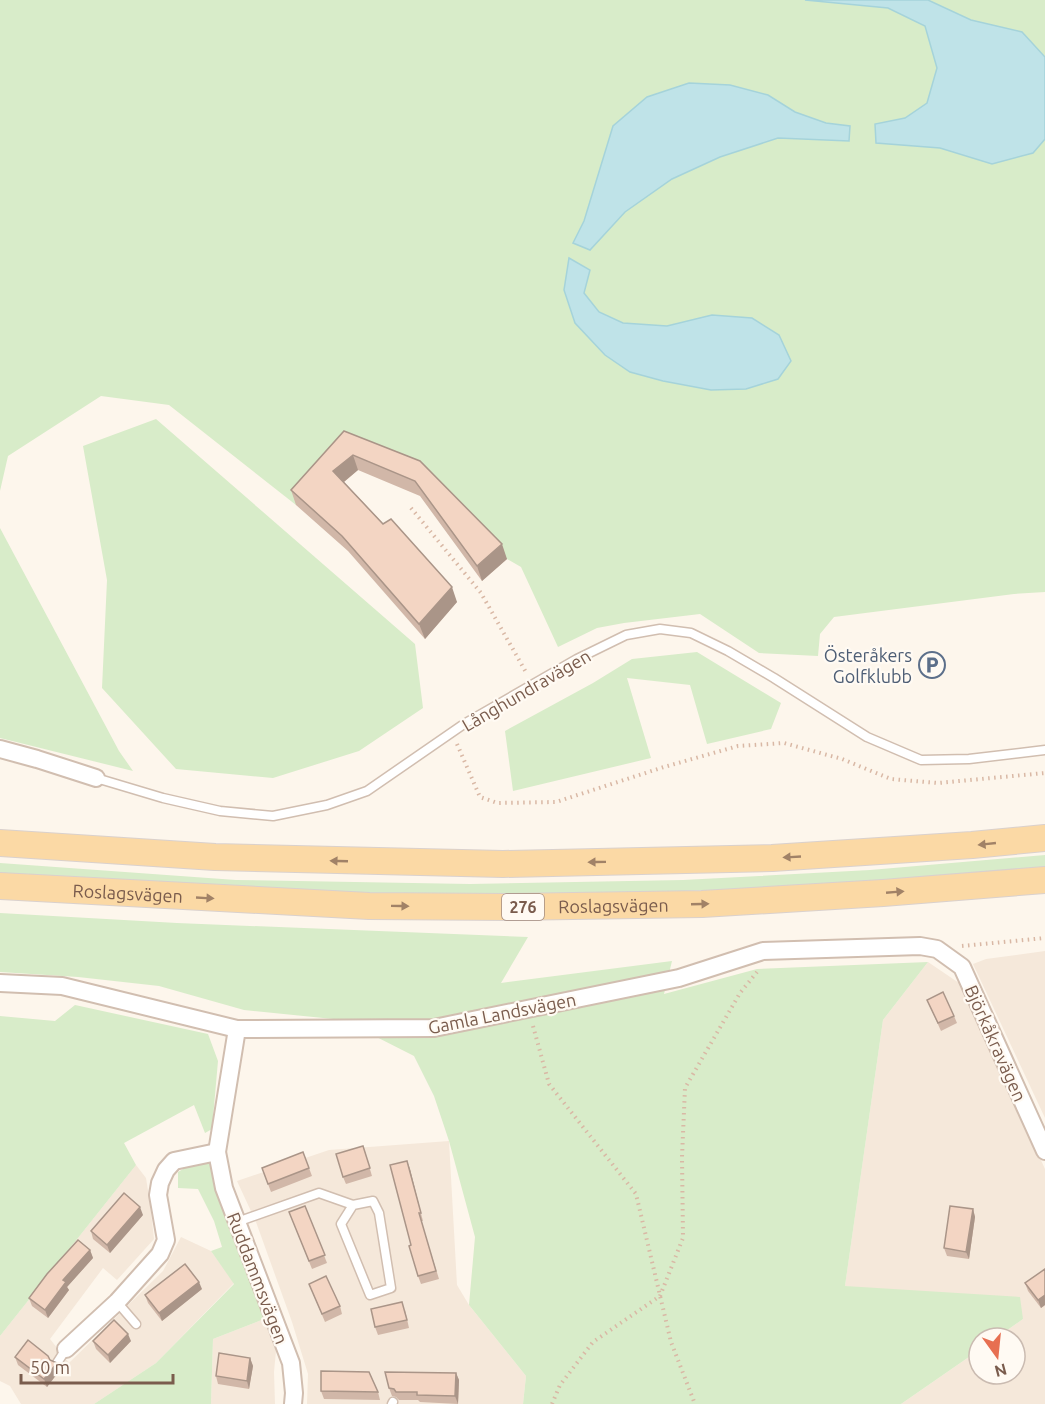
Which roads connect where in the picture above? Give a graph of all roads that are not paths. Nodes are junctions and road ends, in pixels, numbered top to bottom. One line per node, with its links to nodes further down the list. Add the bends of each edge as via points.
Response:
1 (0, 749): 3 (street, Långhundravägen)
2 (1045, 750): 3 (lane, Långhundravägen, via 921,760 867,736 728,651 691,633 660,629 626,635 577,659 452,732 367,791 327,805 273,816 220,811)
3 (96, 778)
4 (1045, 838): 5 (main road, one-way to 5, via 772,858 503,864 215,857)
5 (0, 843)
6 (1045, 880): 7 (main road, Roslagsvägen / 276, one-way to 6, via 369,906 508,907 702,904)
7 (0, 886)
8 (955, 962): 10 (street, Gamla Landsvägen, via 937,949 920,946 763,951 680,978 434,1028); 11 (street, Björkåkravägen)
9 (0, 983): 10 (street, Gamla Landsvägen, via 62,986)
10 (237, 1029): 12 (street, Ruddammsvägen)
11 (1045, 1151)
12 (217, 1152): 14 (street, Ruddammsvägen, via 224,1188); 15 (street, via 174,1161 166,1170 158,1195 166,1240 160,1254)
13 (353, 1205): 13 (lane, via 373,1201 379,1213 391,1288 370,1295 341,1224); 14 (lane, via 319,1193)
14 (237, 1222): 18 (street, Ruddammsvägen, via 291,1363)
15 (117, 1302): 16 (lane); 17 (street)
16 (136, 1324)
17 (62, 1356)
18 (293, 1404)

